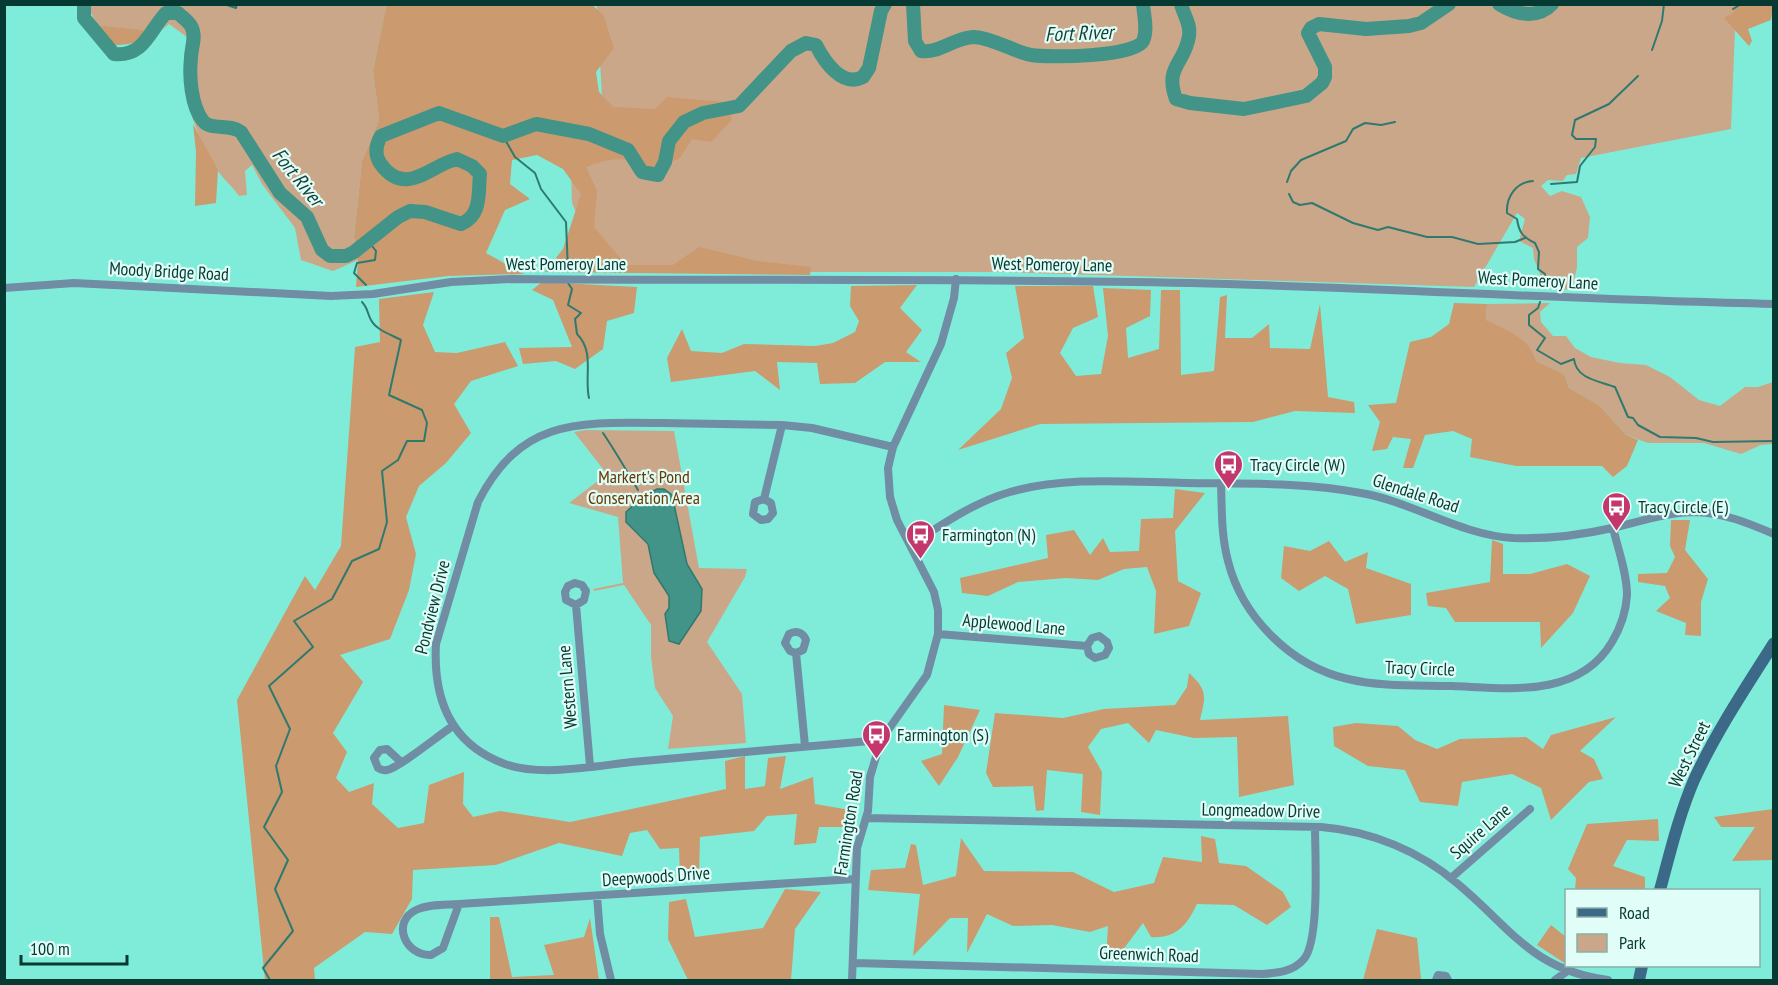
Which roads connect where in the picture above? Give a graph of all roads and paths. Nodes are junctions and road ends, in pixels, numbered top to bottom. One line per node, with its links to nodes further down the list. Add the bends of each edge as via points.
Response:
1 (956, 279): 3 (street, West Pomeroy Lane, via 512,279); 4 (street, West Pomeroy Lane); 6 (street, Farmington Road, via 941,344)
2 (4, 288): 3 (street, Moody Bridge Road, via 74,283)
3 (331, 296)
4 (1773, 304)
5 (782, 425): 6 (street, Pondview Drive); 8 (street); 17 (street, Pondview Drive, via 578,424 541,435 507,459 489,480 478,502 436,644 437,688)
6 (892, 447): 11 (street, Farmington Road, via 888,468 890,496)
7 (1221, 484): 9 (street, Glendale Road, via 1316,486 1362,493 1472,530 1509,538 1553,539); 9 (street, Tracy Circle, via 1222,532 1228,562 1240,592 1260,624 1291,652 1323,672 1382,684 1525,688 1556,684 1584,672 1609,647 1624,614 1626,583); 11 (street, Glendale Road, via 1036,485 981,503)
8 (764, 499)
9 (1613, 528): 10 (street, Glendale Road, via 1668,514 1695,512 1731,517)
10 (1773, 534)
11 (910, 545): 13 (street, Farmington Road, via 934,592)
12 (576, 605): 21 (street, Western Lane)
13 (938, 634): 15 (street, Applewood Lane); 18 (street, Farmington Road, via 927,675)
14 (1773, 643): 27 (main road, West Street, via 1694,779)
15 (1087, 646)
16 (796, 653): 19 (street)
17 (453, 726): 20 (street); 21 (street, Pondview Drive, via 478,750 508,765 537,769)
18 (881, 740): 19 (street, Pondview Drive); 23 (street, Farmington Road, via 870,777)
19 (805, 746): 21 (street, Pondview Drive)
20 (401, 762)
21 (590, 766)
22 (1530, 809): 25 (street, Squire Lane)
23 (866, 818): 24 (street, Longmeadow Drive); 26 (street, Farmington Road, via 857,848)
24 (1315, 827): 25 (street, Longmeadow Drive, via 1349,831 1393,844 1425,859); 30 (street, Greenwich Road, via 1312,941 1303,961 1284,972)
25 (1451, 878): 31 (street, Longmeadow Drive, via 1528,950)
26 (855, 879): 28 (street, Deepwoods Drive); 30 (street, Farmington Road)
27 (1661, 889)
28 (597, 896): 29 (street, Deepwoods Drive); 32 (street, via 600,934)
29 (459, 904): 29 (street, Deepwoods Drive, via 430,906 410,914 403,931 412,950 431,955 443,948)
30 (855, 963): 33 (street, Farmington Road)
31 (1566, 972): 36 (street); 37 (street, Longmeadow Drive)
32 (611, 981)
33 (852, 981)
34 (1436, 981): 35 (street, via 1438,975 1446,976)
35 (1448, 981)
36 (1556, 981)
37 (1608, 981)

